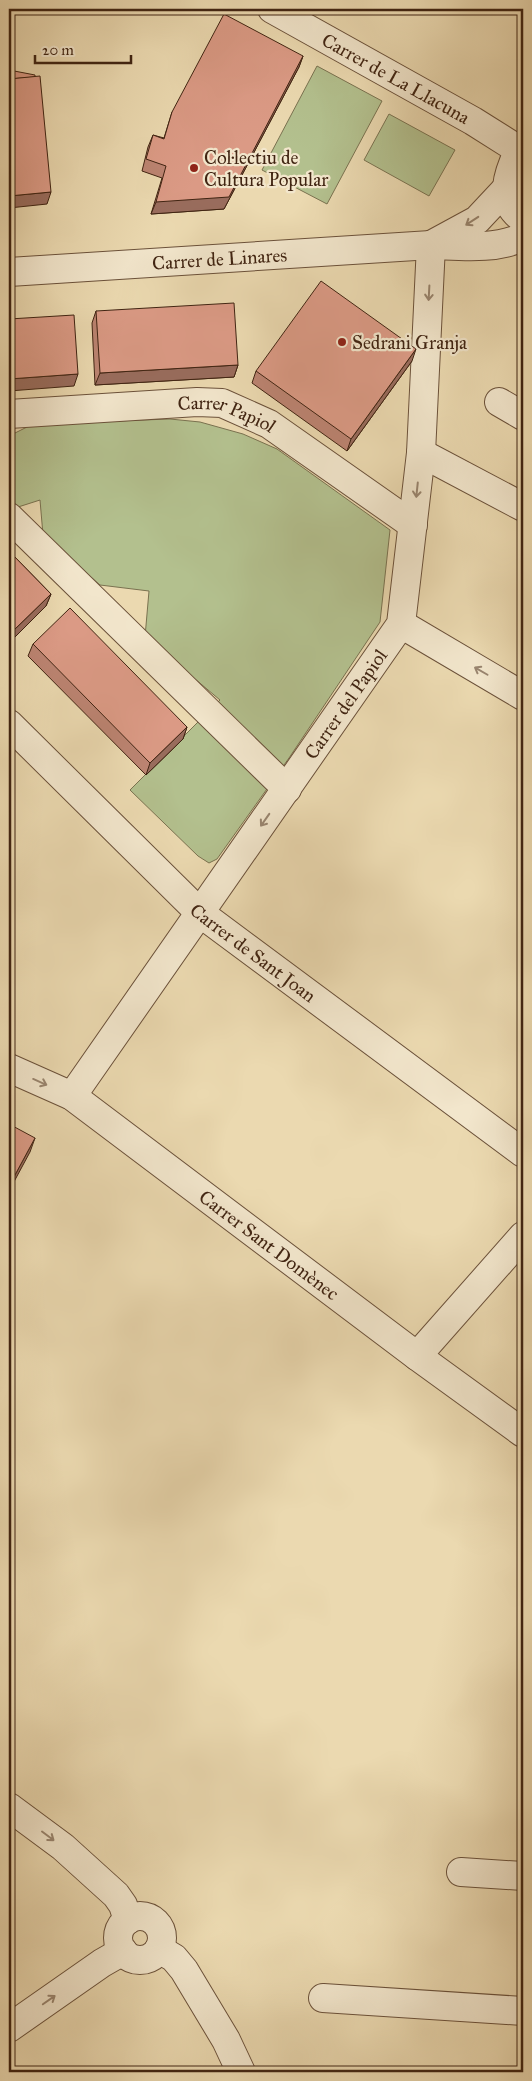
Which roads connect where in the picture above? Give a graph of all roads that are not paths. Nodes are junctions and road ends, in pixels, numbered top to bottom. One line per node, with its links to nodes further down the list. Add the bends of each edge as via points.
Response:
1 (272, 9): 2 (street, Carrer de La Llacuna)
2 (521, 149): 3 (street, via 508,173)
3 (506, 189): 4 (street, via 510,204); 6 (street, Carrer de Linares, one-way to 6, via 477,220)
4 (523, 219)
5 (523, 237): 6 (street, Carrer de Linares, via 507,245)
6 (431, 245): 7 (street, Carrer de Linares); 11 (street, Carrer del Papiol, one-way to 11)
7 (9, 272)
8 (500, 402): 10 (street)
9 (9, 414): 14 (street, Carrer Papiol, via 222,403 269,424)
10 (523, 416)
11 (421, 453): 12 (street); 14 (street, Carrer del Papiol, one-way to 14)
12 (523, 507)
13 (9, 517): 18 (street)
14 (413, 525): 15 (street, Carrer del Papiol)
15 (401, 624): 16 (street, one-way to 15); 18 (street, Carrer del Papiol)
16 (523, 696)
17 (9, 724): 19 (street, Carrer de Sant Joan)
18 (287, 789): 19 (street, Carrer del Papiol, one-way to 19)
19 (200, 913): 21 (street, Carrer del Papiol); 22 (street, Carrer de Sant Joan)
20 (9, 1068): 21 (street, Carrer Sant Domènec, one-way to 21)
21 (72, 1096): 24 (street, Carrer Sant Domènec)
22 (523, 1153)
23 (523, 1236): 24 (street)
24 (417, 1356): 25 (street, Carrer Sant Domènec)
25 (523, 1433)
26 (9, 1807): 29 (street, one-way to 29, via 63,1847 116,1895)
27 (461, 1872): 28 (street)
28 (523, 1876)
29 (128, 1920): 30 (street, via 141,1916 154,1921 162,1936); 31 (street, via 119,1934)
30 (159, 1949): 31 (street, via 151,1957 141,1960); 35 (street, via 174,1958 184,1970 226,2040)
31 (123, 1951): 34 (street, one-way to 31)
32 (323, 1998): 33 (street)
33 (523, 2011)
34 (9, 2028)
35 (241, 2072)

